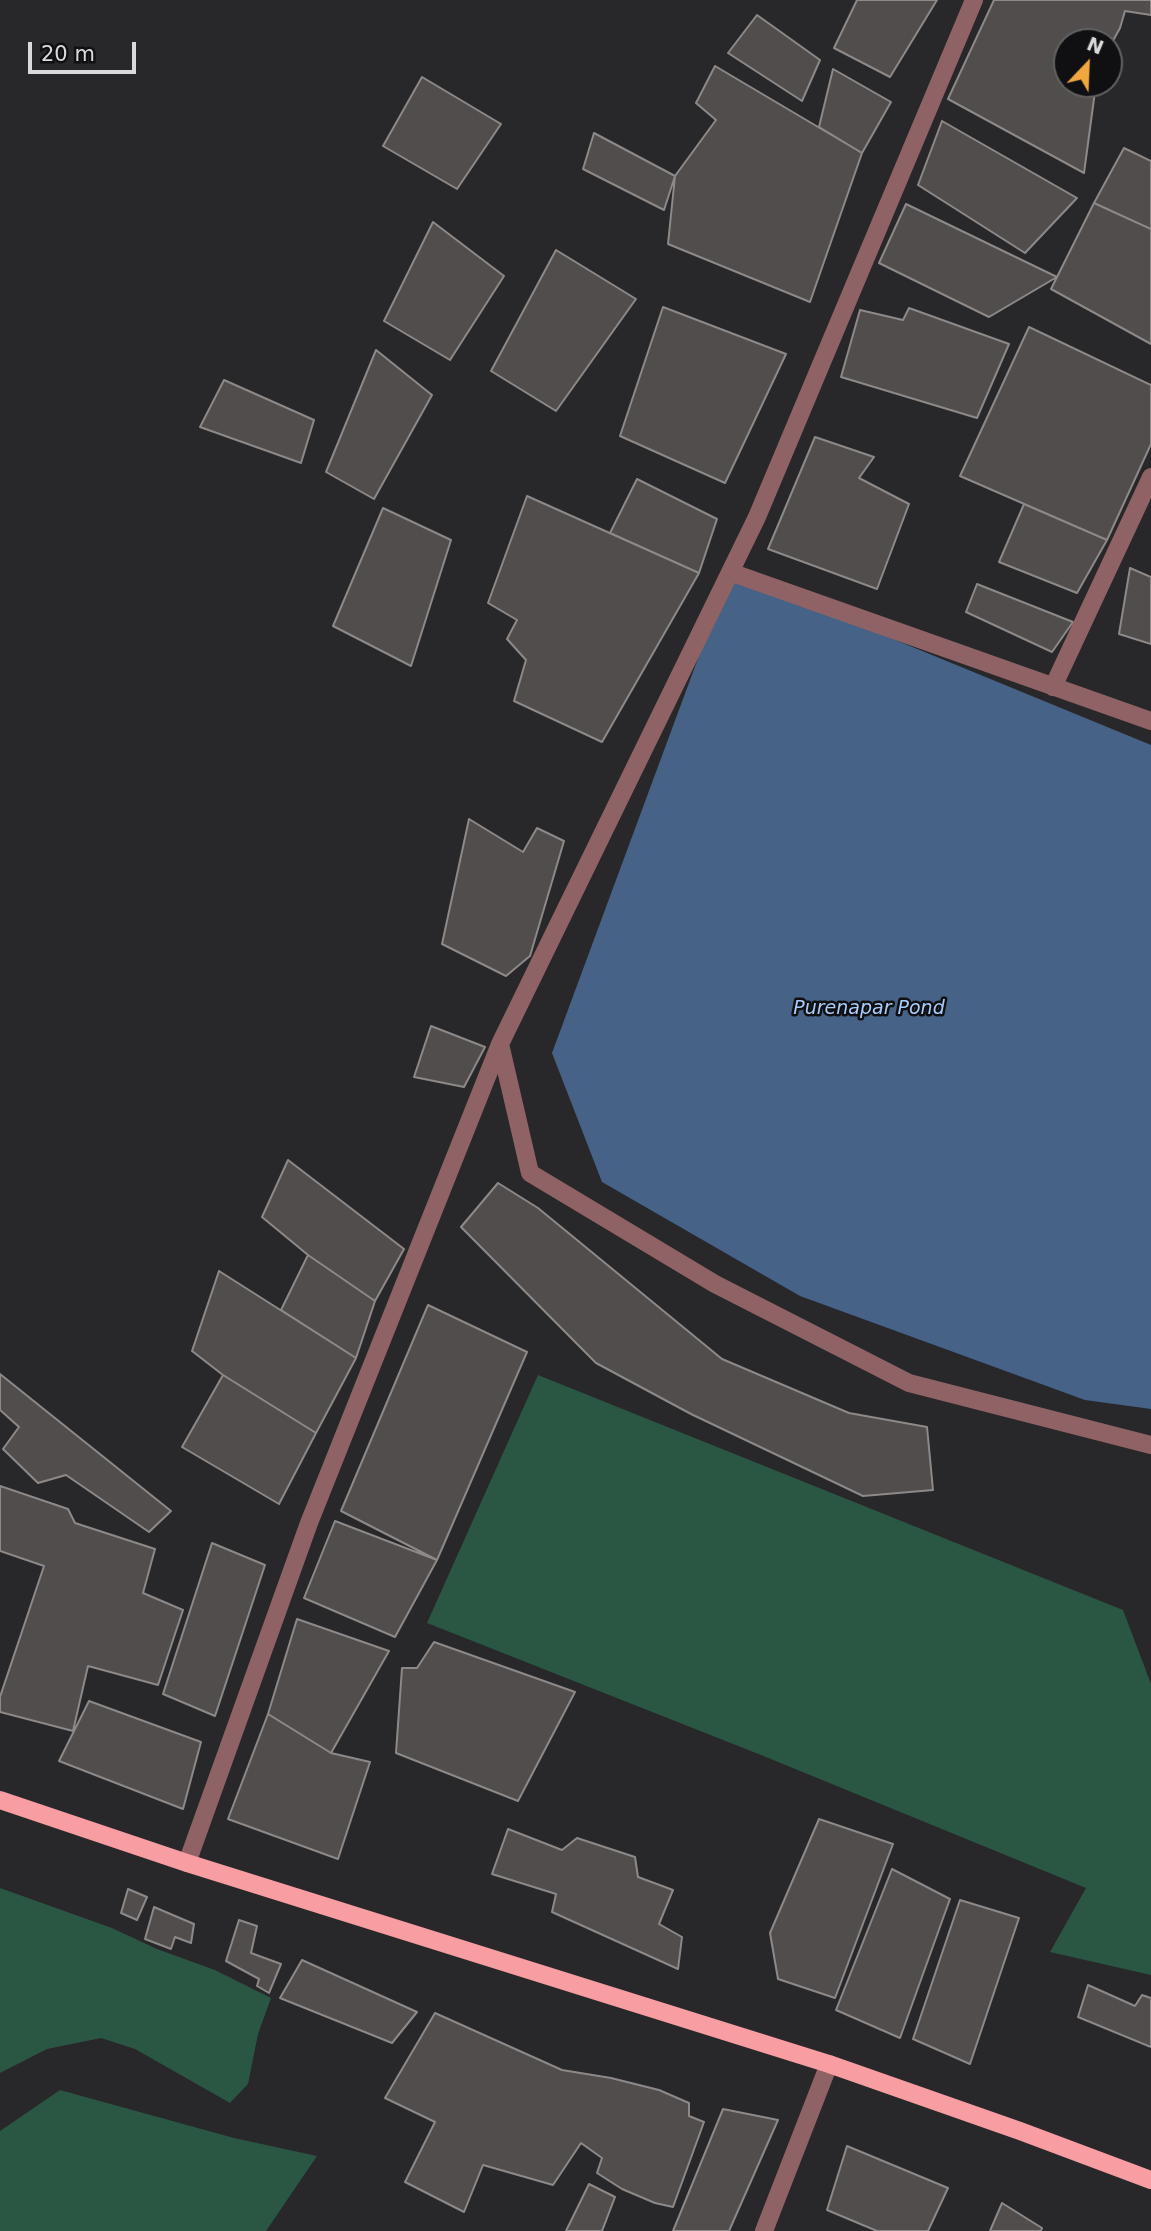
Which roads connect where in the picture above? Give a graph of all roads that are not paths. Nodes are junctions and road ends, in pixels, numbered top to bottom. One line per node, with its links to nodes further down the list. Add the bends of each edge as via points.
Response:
1 (974, 0): 3 (street)
2 (1151, 477): 4 (street)
3 (730, 572): 4 (street); 6 (street)
4 (1053, 687): 5 (street)
5 (1151, 721)
6 (500, 1044): 7 (street, via 530,1173 715,1284 909,1383); 9 (street, via 309,1523)
7 (1151, 1445)
8 (0, 1800): 9 (main road)
9 (187, 1863): 10 (main road)
10 (829, 2064): 11 (main road); 12 (street)
11 (1151, 2180)
12 (764, 2231)

